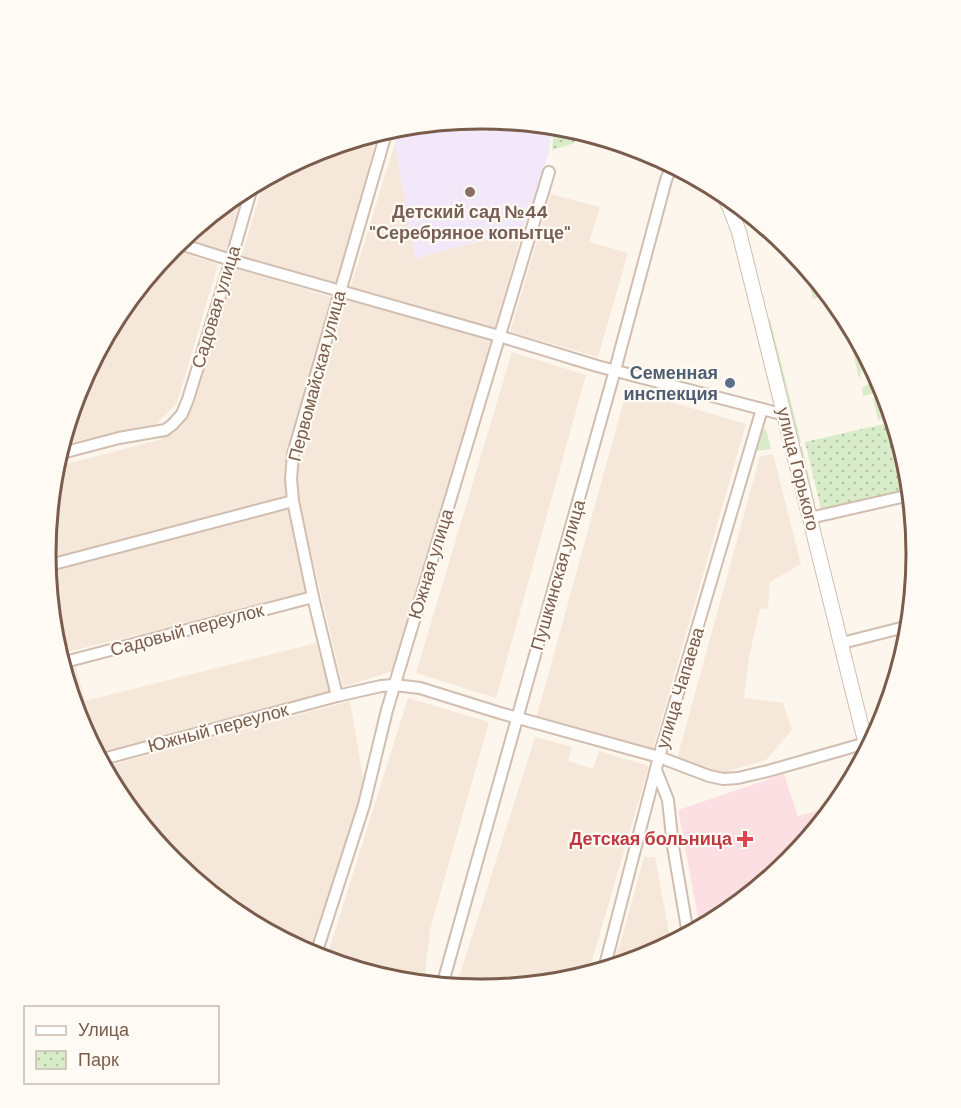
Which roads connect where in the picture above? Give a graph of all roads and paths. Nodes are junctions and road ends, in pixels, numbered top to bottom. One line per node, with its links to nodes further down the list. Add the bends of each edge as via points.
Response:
1 (384, 140): 8 (street, Первомайская улица)
2 (549, 172): 9 (street, Южная улица)
3 (669, 173): 10 (street, Пушкинская улица)
4 (249, 198): 7 (street, Садовая улица)
5 (731, 211): 12 (street, улица Горького)
6 (187, 246): 7 (street)
7 (231, 260): 8 (street); 13 (street, Садовая улица, via 182,414 165,430)
8 (340, 291): 9 (street); 15 (street, Первомайская улица, via 293,454)
9 (499, 336): 10 (street); 22 (street, Южная улица)
10 (615, 370): 11 (street); 24 (street, Пушкинская улица)
11 (762, 409): 12 (street); 27 (street, улица Чапаева)
12 (785, 415): 16 (street, улица Горького)
13 (68, 451)
14 (902, 497): 16 (street)
15 (292, 501): 17 (street); 18 (street, Первомайская улица)
16 (810, 518): 20 (street, улица Горького)
17 (56, 563)
18 (313, 597): 21 (street, Садовый переулок); 23 (street, Первомайская улица)
19 (898, 630): 20 (street)
20 (842, 643): 25 (street, улица Горького)
21 (69, 661)
22 (395, 685): 23 (street, Южный переулок); 24 (street, Южный переулок, via 420,688); 31 (street, Южная улица, via 364,805)
23 (337, 696): 28 (street, Южный переулок)
24 (518, 718): 27 (street, Южный переулок); 33 (street, Пушкинская улица)
25 (865, 736)
26 (859, 748): 27 (street, Южный переулок, via 723,779)
27 (659, 757): 29 (street, улица Чапаева)
28 (108, 758)
29 (656, 769): 30 (street, via 668,800); 32 (street, улица Чапаева)
30 (687, 925)
31 (318, 947)
32 (606, 960)
33 (445, 977)

